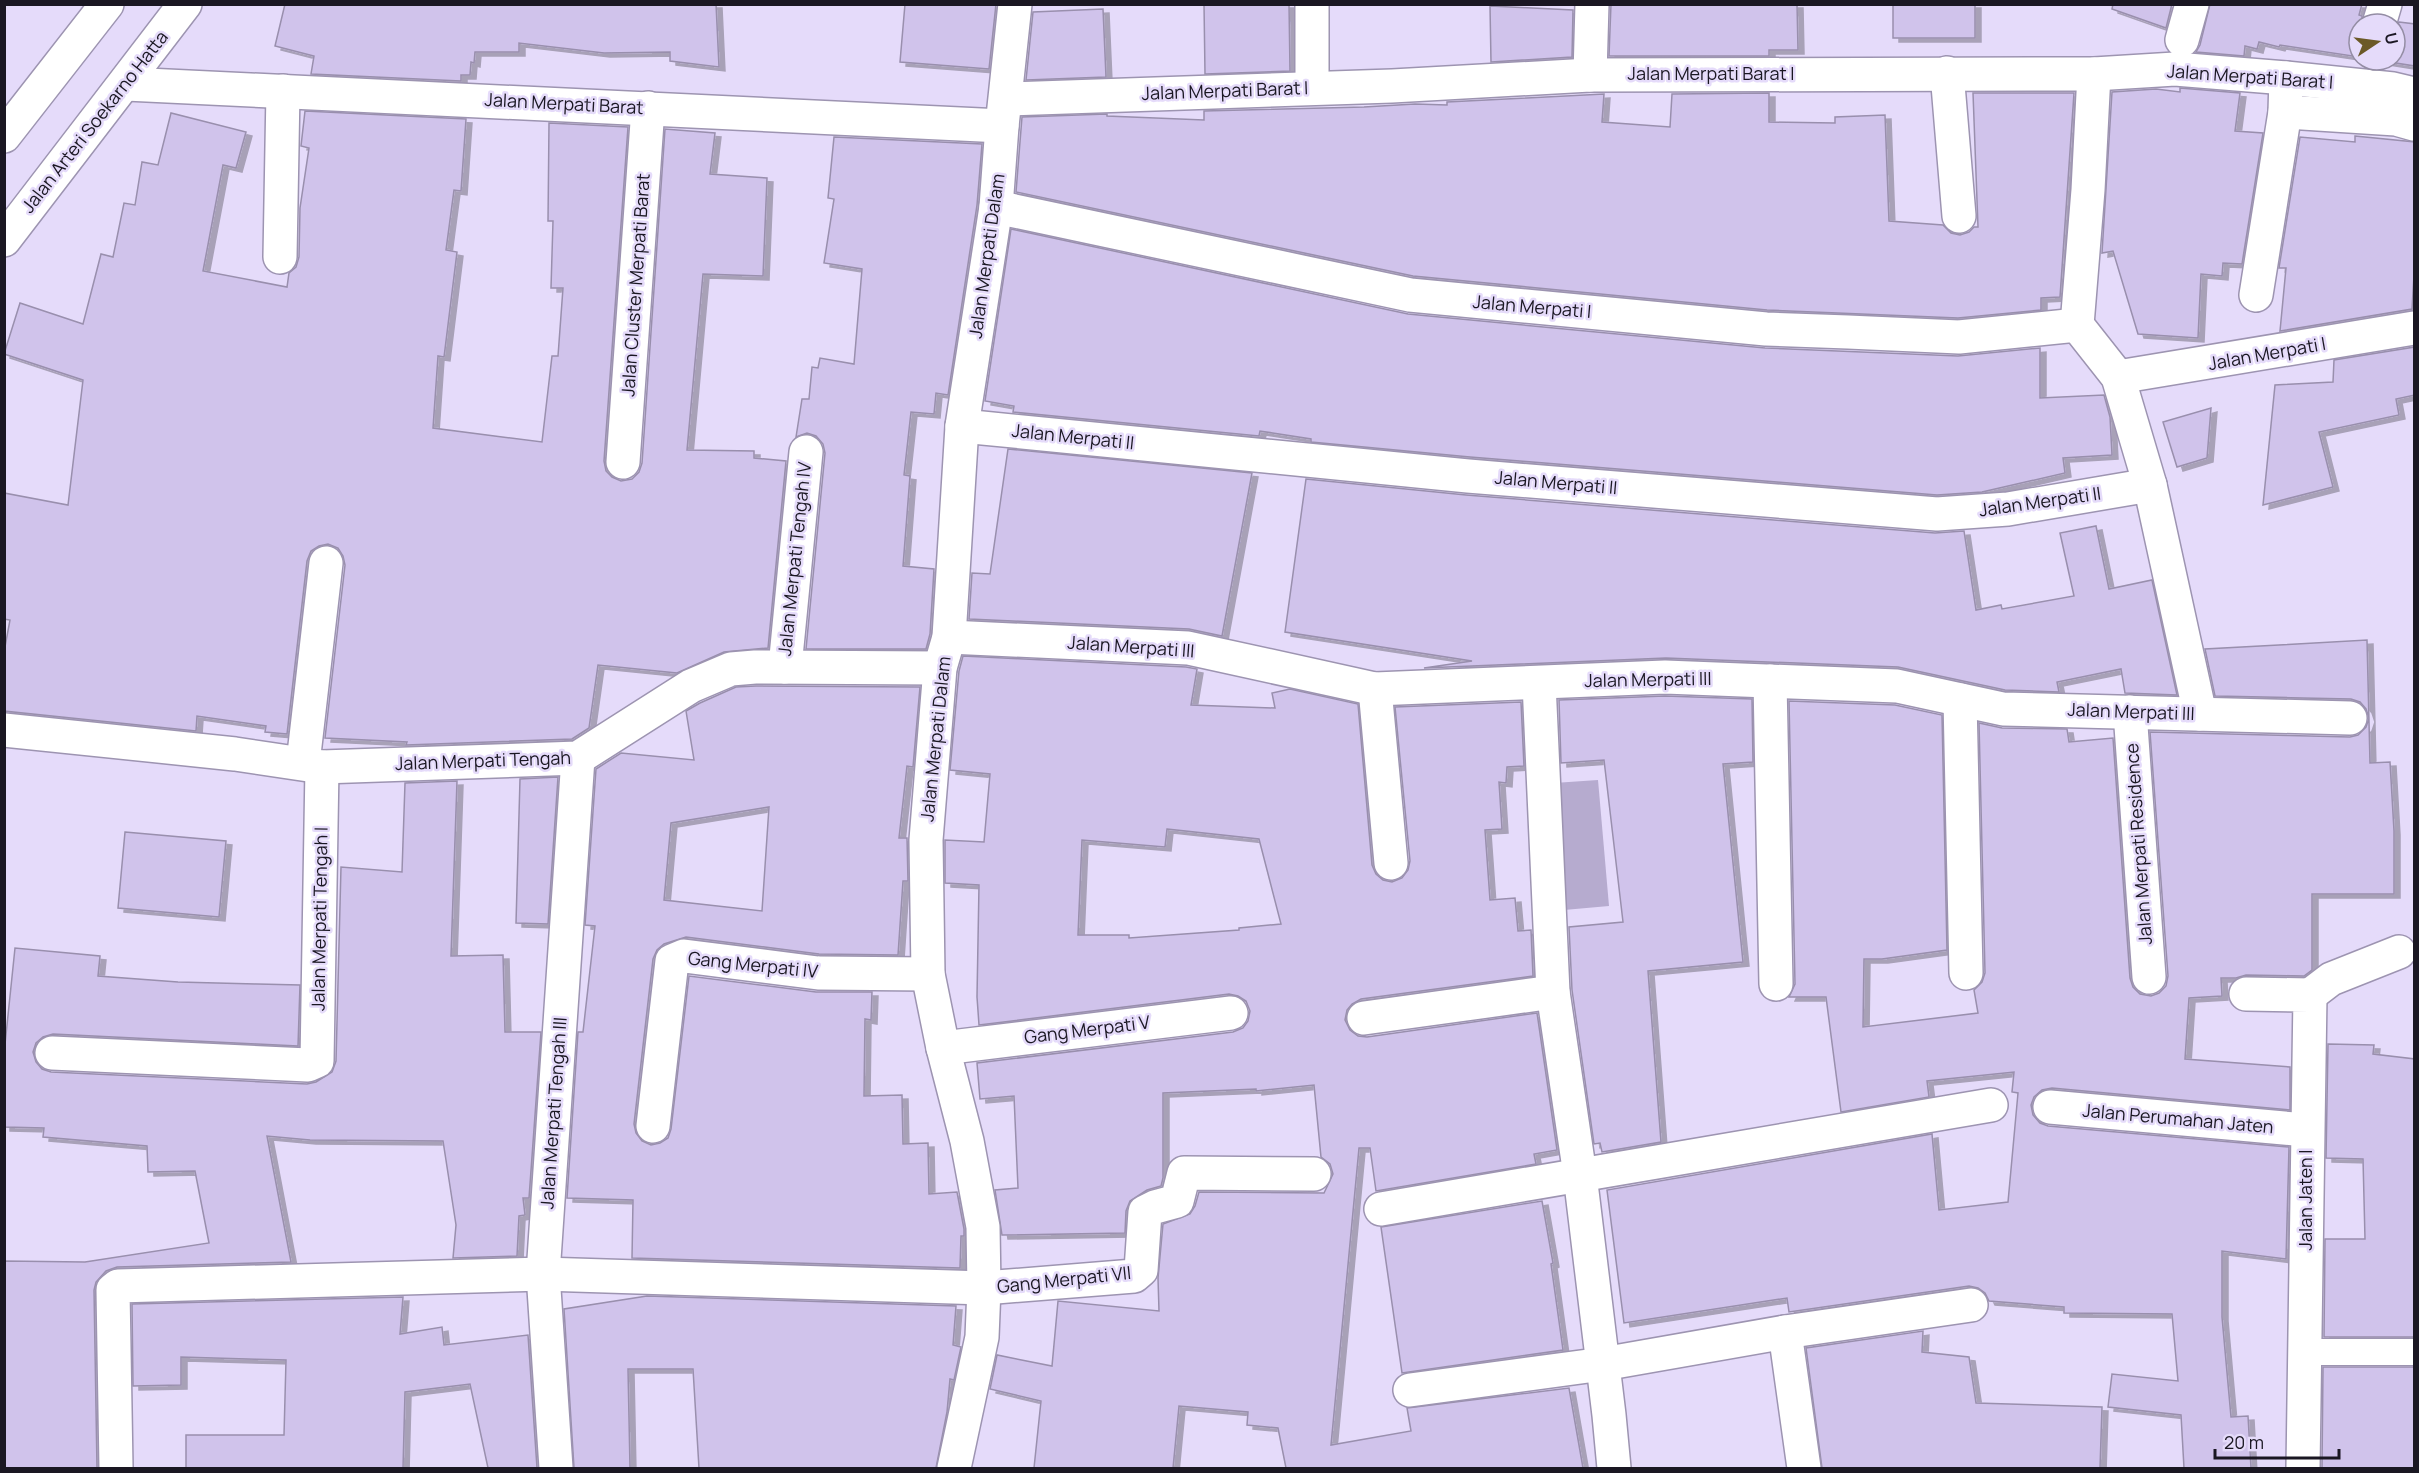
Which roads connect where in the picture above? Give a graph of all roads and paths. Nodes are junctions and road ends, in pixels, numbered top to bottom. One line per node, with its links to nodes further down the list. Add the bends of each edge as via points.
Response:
1 (107, 4): 20 (street)
2 (185, 4): 12 (street, Jalan Arteri Soekarno Hatta)
3 (1015, 4): 17 (street, Jalan Merpati Dalam)
4 (1312, 4): 13 (street)
5 (1592, 4): 10 (street)
6 (2192, 4): 7 (street)
7 (2182, 40)
8 (1947, 73): 9 (street, Jalan Merpati Barat I); 10 (street, Jalan Merpati Barat I); 22 (street)
9 (2094, 74): 11 (street, Jalan Merpati Barat I, via 2175,69); 26 (street)
10 (1590, 75): 13 (street, Jalan Merpati Barat I)
11 (2286, 78): 15 (street, Jalan Merpati Barat I); 18 (street)
12 (126, 84): 14 (street, Jalan Merpati Barat); 23 (street, Jalan Arteri Soekarno Hatta)
13 (1312, 88): 17 (street, Jalan Merpati Barat I)
14 (284, 91): 16 (street, Jalan Merpati Barat); 24 (street)
15 (2415, 94)
16 (648, 108): 17 (street, Jalan Merpati Barat); 31 (street, Jalan Cluster Merpati Barat)
17 (1004, 112): 21 (street, Jalan Merpati Dalam)
18 (2285, 112): 19 (street, via 2396,119); 25 (street)
19 (2415, 124)
20 (4, 136)
21 (996, 207): 26 (street, Jalan Merpati I, via 1410,295 1766,329 1959,337); 29 (street, Jalan Merpati Dalam)
22 (1959, 216)
23 (4, 240)
24 (280, 257)
25 (2256, 295)
26 (2077, 325): 28 (street)
27 (2415, 328): 28 (street, Jalan Merpati I)
28 (2118, 377): 32 (street)
29 (962, 426): 32 (street, Jalan Merpati II, via 1468,476 1937,514 2008,509); 34 (street, Jalan Merpati Dalam)
30 (806, 452): 35 (street, Jalan Merpati Tengah IV)
31 (623, 462)
32 (2150, 485): 42 (street)
33 (326, 563): 46 (street)
34 (949, 637): 36 (street, Jalan Merpati Dalam); 39 (street, Jalan Merpati III, via 1188,648)
35 (785, 667): 36 (street, Jalan Merpati Tengah); 45 (street, Jalan Merpati Tengah, via 730,669 691,686)
36 (940, 668): 50 (street, Jalan Merpati Dalam, via 926,840)
37 (1770, 681): 38 (street, Jalan Merpati III, via 1665,677); 40 (street, Jalan Merpati III, via 1897,686); 52 (street)
38 (1539, 683): 39 (street, Jalan Merpati III); 53 (street)
39 (1375, 689): 47 (street)
40 (1960, 700): 41 (street, Jalan Merpati III, via 2003,709); 49 (street)
41 (2130, 712): 42 (street, Jalan Merpati III); 51 (street, Jalan Merpati Residence)
42 (2200, 714): 43 (street, Jalan Merpati III)
43 (2350, 718)
44 (4, 730): 46 (street, Jalan Merpati Tengah)
45 (578, 758): 46 (street, Jalan Merpati Tengah); 67 (street, Jalan Merpati Tengah III)
46 (313, 765): 59 (street, Jalan Merpati Tengah I, via 317,1061 308,1065)
47 (1391, 863)
48 (2399, 952): 55 (street, via 2331,979)
49 (1966, 973)
50 (928, 974): 58 (street, Jalan Merpati Dalam); 62 (street, Gang Merpati IV, via 818,973 676,958 672,961)
51 (2149, 977)
52 (1776, 984)
53 (1553, 992): 57 (street); 65 (street)
54 (2246, 994): 55 (street)
55 (2310, 995): 63 (street, Jalan Jaten I)
56 (1232, 1013): 58 (street, Gang Merpati V)
57 (1364, 1018)
58 (943, 1048): 68 (street, Jalan Merpati Dalam, via 967,1140 983,1227)
59 (52, 1053)
60 (1990, 1105): 65 (street)
61 (2050, 1107): 63 (street, Jalan Perumahan Jaten)
62 (653, 1126)
63 (2307, 1130): 71 (street, Jalan Jaten I)
64 (1314, 1174): 68 (street, Gang Merpati VII, via 1187,1172 1181,1176 1178,1201 1145,1212 1138,1275)
65 (1580, 1175): 66 (street); 73 (street)
66 (1381, 1209)
67 (543, 1274): 68 (street); 75 (street, via 115,1287); 76 (street, Jalan Merpati Tengah III)
68 (984, 1288): 77 (street, Jalan Merpati Dalam, via 982,1337)
69 (1971, 1305): 70 (street)
70 (1785, 1332): 73 (street); 79 (street)
71 (2305, 1352): 72 (lane); 80 (street, Jalan Jaten I)
72 (2415, 1352)
73 (1603, 1364): 74 (street); 78 (street)
74 (1410, 1390)
75 (116, 1468)
76 (556, 1468)
77 (954, 1468)
78 (1614, 1468)
79 (1804, 1468)
80 (2303, 1468)

